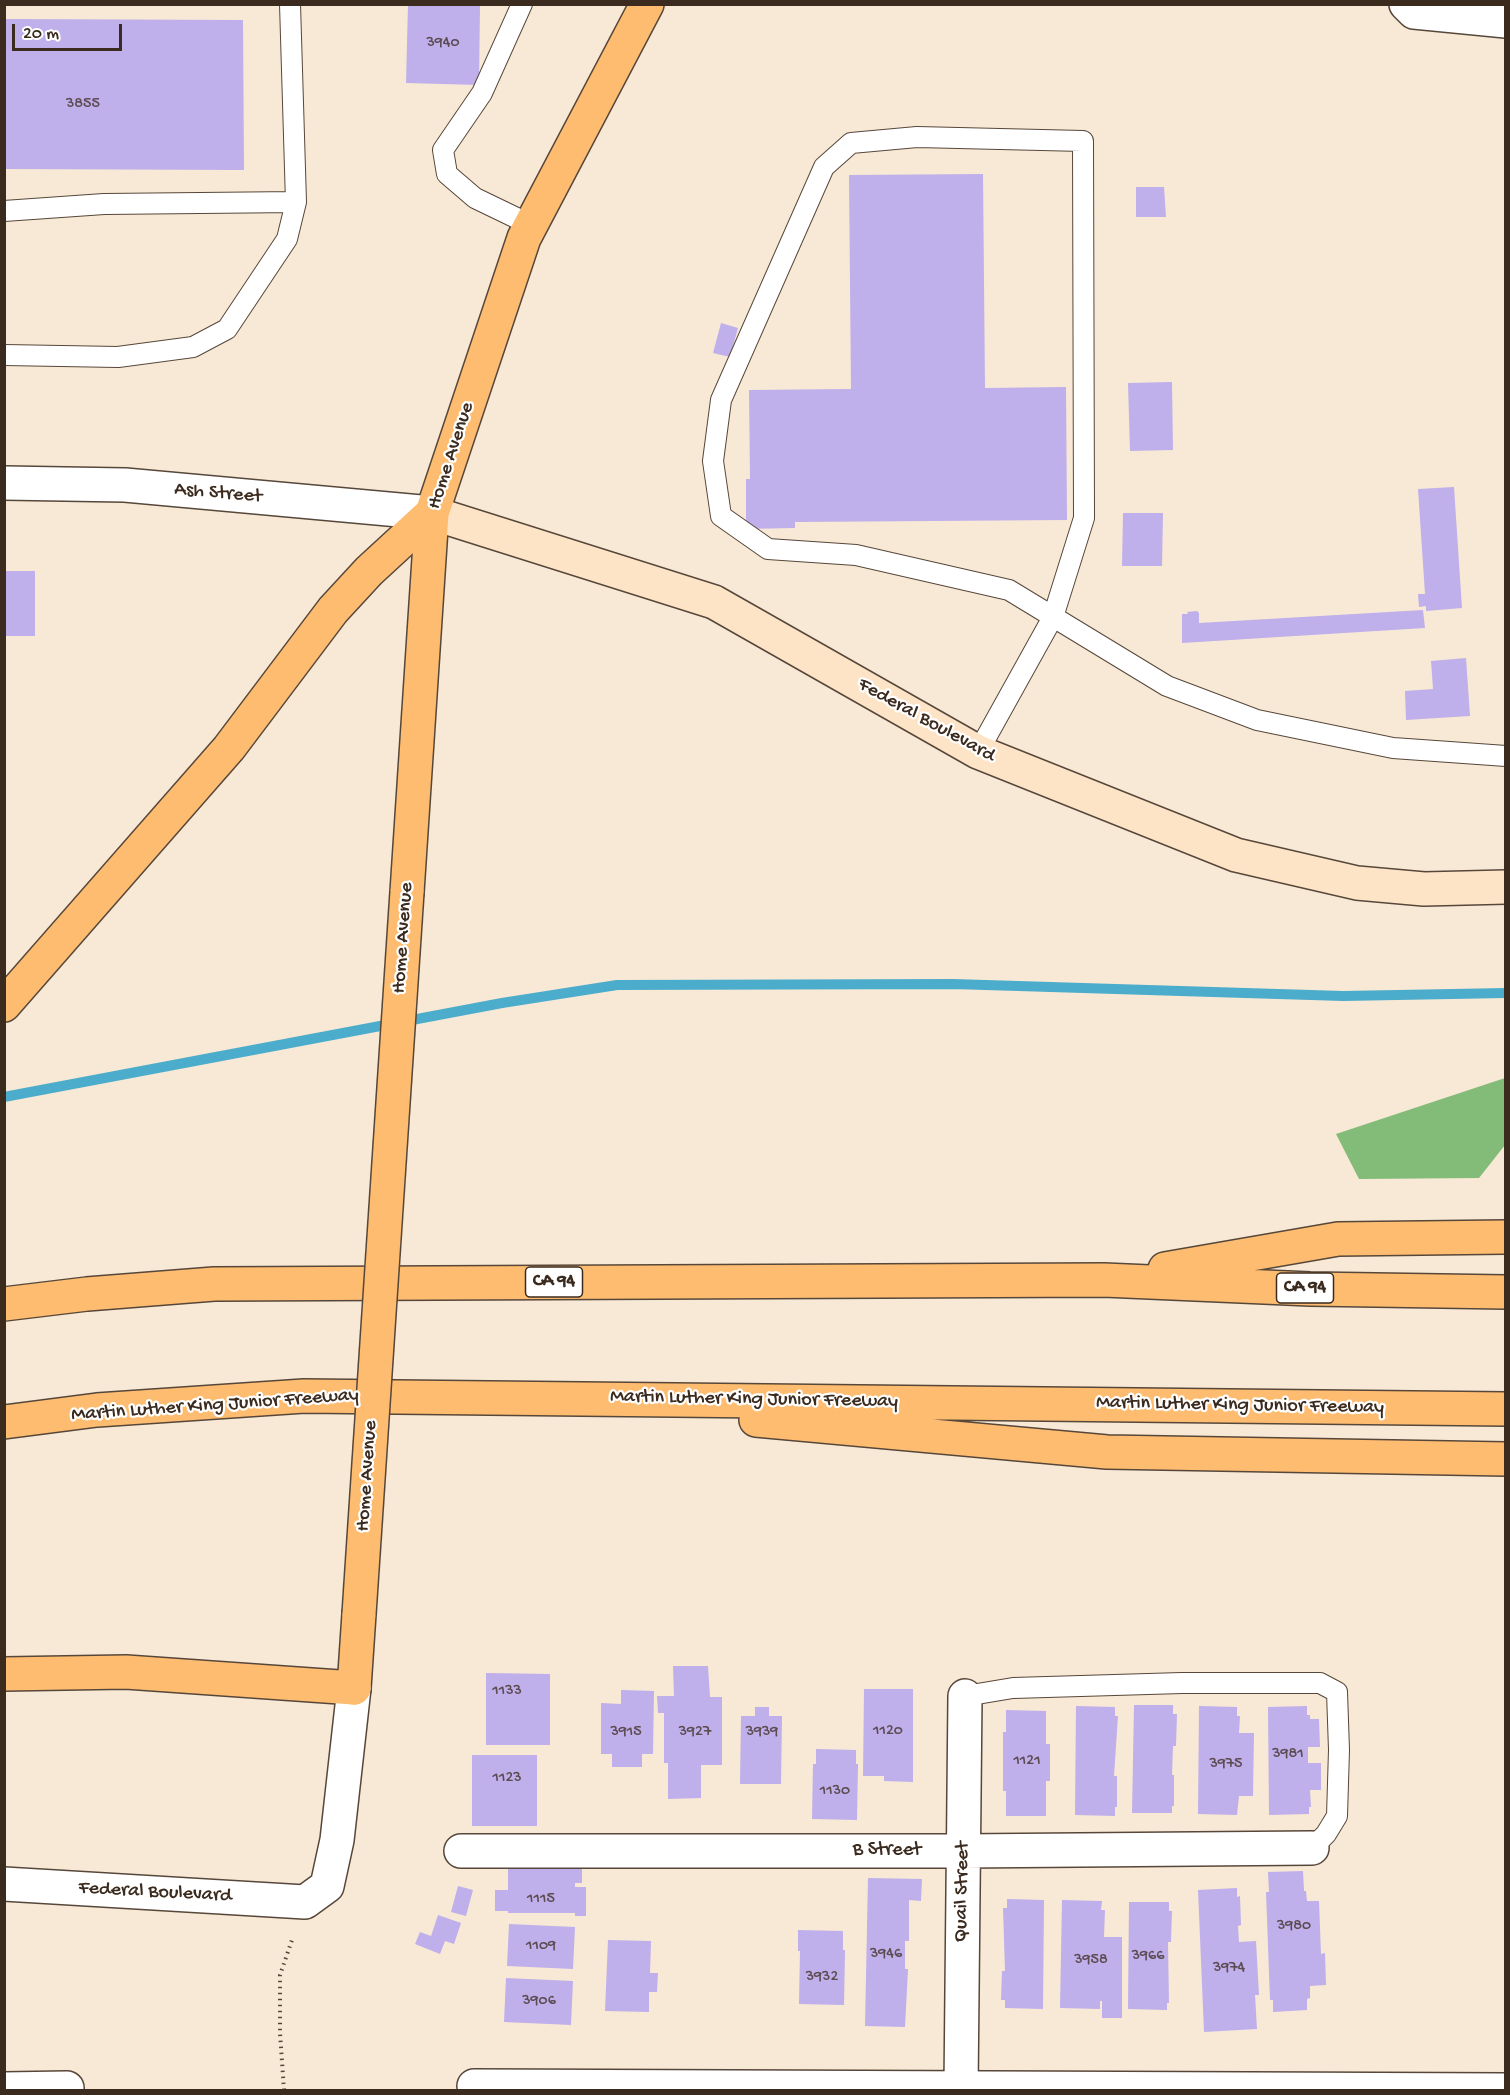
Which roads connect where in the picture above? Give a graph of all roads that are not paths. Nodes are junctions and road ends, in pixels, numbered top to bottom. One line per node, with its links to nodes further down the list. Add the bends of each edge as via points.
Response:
1 (290, 4): 6 (lane)
2 (522, 4): 8 (lane, via 482,93 442,150 447,174 475,198)
3 (647, 4): 8 (main road, Home Avenue)
4 (1406, 4): 5 (street, via 1413,12)
5 (1506, 21)
6 (296, 202): 7 (lane, via 104,204); 9 (lane, via 287,239 227,329 193,347 118,357)
7 (4, 211)
8 (531, 225): 11 (main road, Home Avenue)
9 (4, 356)
10 (4, 483): 11 (street, Ash Street, via 125,486)
11 (432, 513): 13 (main road, Federal Boulevard, via 714,602); 16 (main road, via 333,610 229,748); 26 (main road, Home Avenue, bridge)
12 (1053, 617): 12 (lane, via 1084,518 1083,141 917,137 851,142 824,168 721,400 713,461 721,516 768,549 856,555 1010,590); 13 (lane); 14 (lane, via 1167,686 1257,720 1394,748)
13 (978, 752): 15 (main road, Federal Boulevard, via 1236,855 1357,883 1424,889)
14 (1506, 756)
15 (1506, 887)
16 (4, 1005)
17 (1506, 1237): 18 (main road, via 1338,1239)
18 (1104, 1280): 19 (main road, CA 94); 20 (main road, CA 94, via 214,1284)
19 (1506, 1292)
20 (4, 1304)
21 (509, 1397): 22 (main road, Martin Luther King Junior Freeway); 23 (main road, Martin Luther King Junior Freeway, via 304,1396 97,1410); 24 (main road, via 1107,1452)
22 (1506, 1409)
23 (4, 1422)
24 (1506, 1459)
25 (4, 1674): 26 (main road, via 126,1672)
26 (354, 1688): 32 (street, Home Avenue, via 337,1840 327,1886)
27 (965, 1696): 28 (lane, via 1012,1688 1320,1683 1337,1692 1337,1816); 30 (street, Quail Street)
28 (1312, 1848): 30 (street, B Street)
29 (461, 1851): 30 (street, B Street)
30 (963, 1851): 35 (street, Quail Street)
31 (4, 1884): 32 (street, Federal Boulevard)
32 (305, 1902)
33 (474, 2086): 36 (street)
34 (67, 2088): 37 (street)
35 (961, 2088): 36 (street); 38 (street)
36 (862, 2089)
37 (4, 2090)
38 (1506, 2090)

